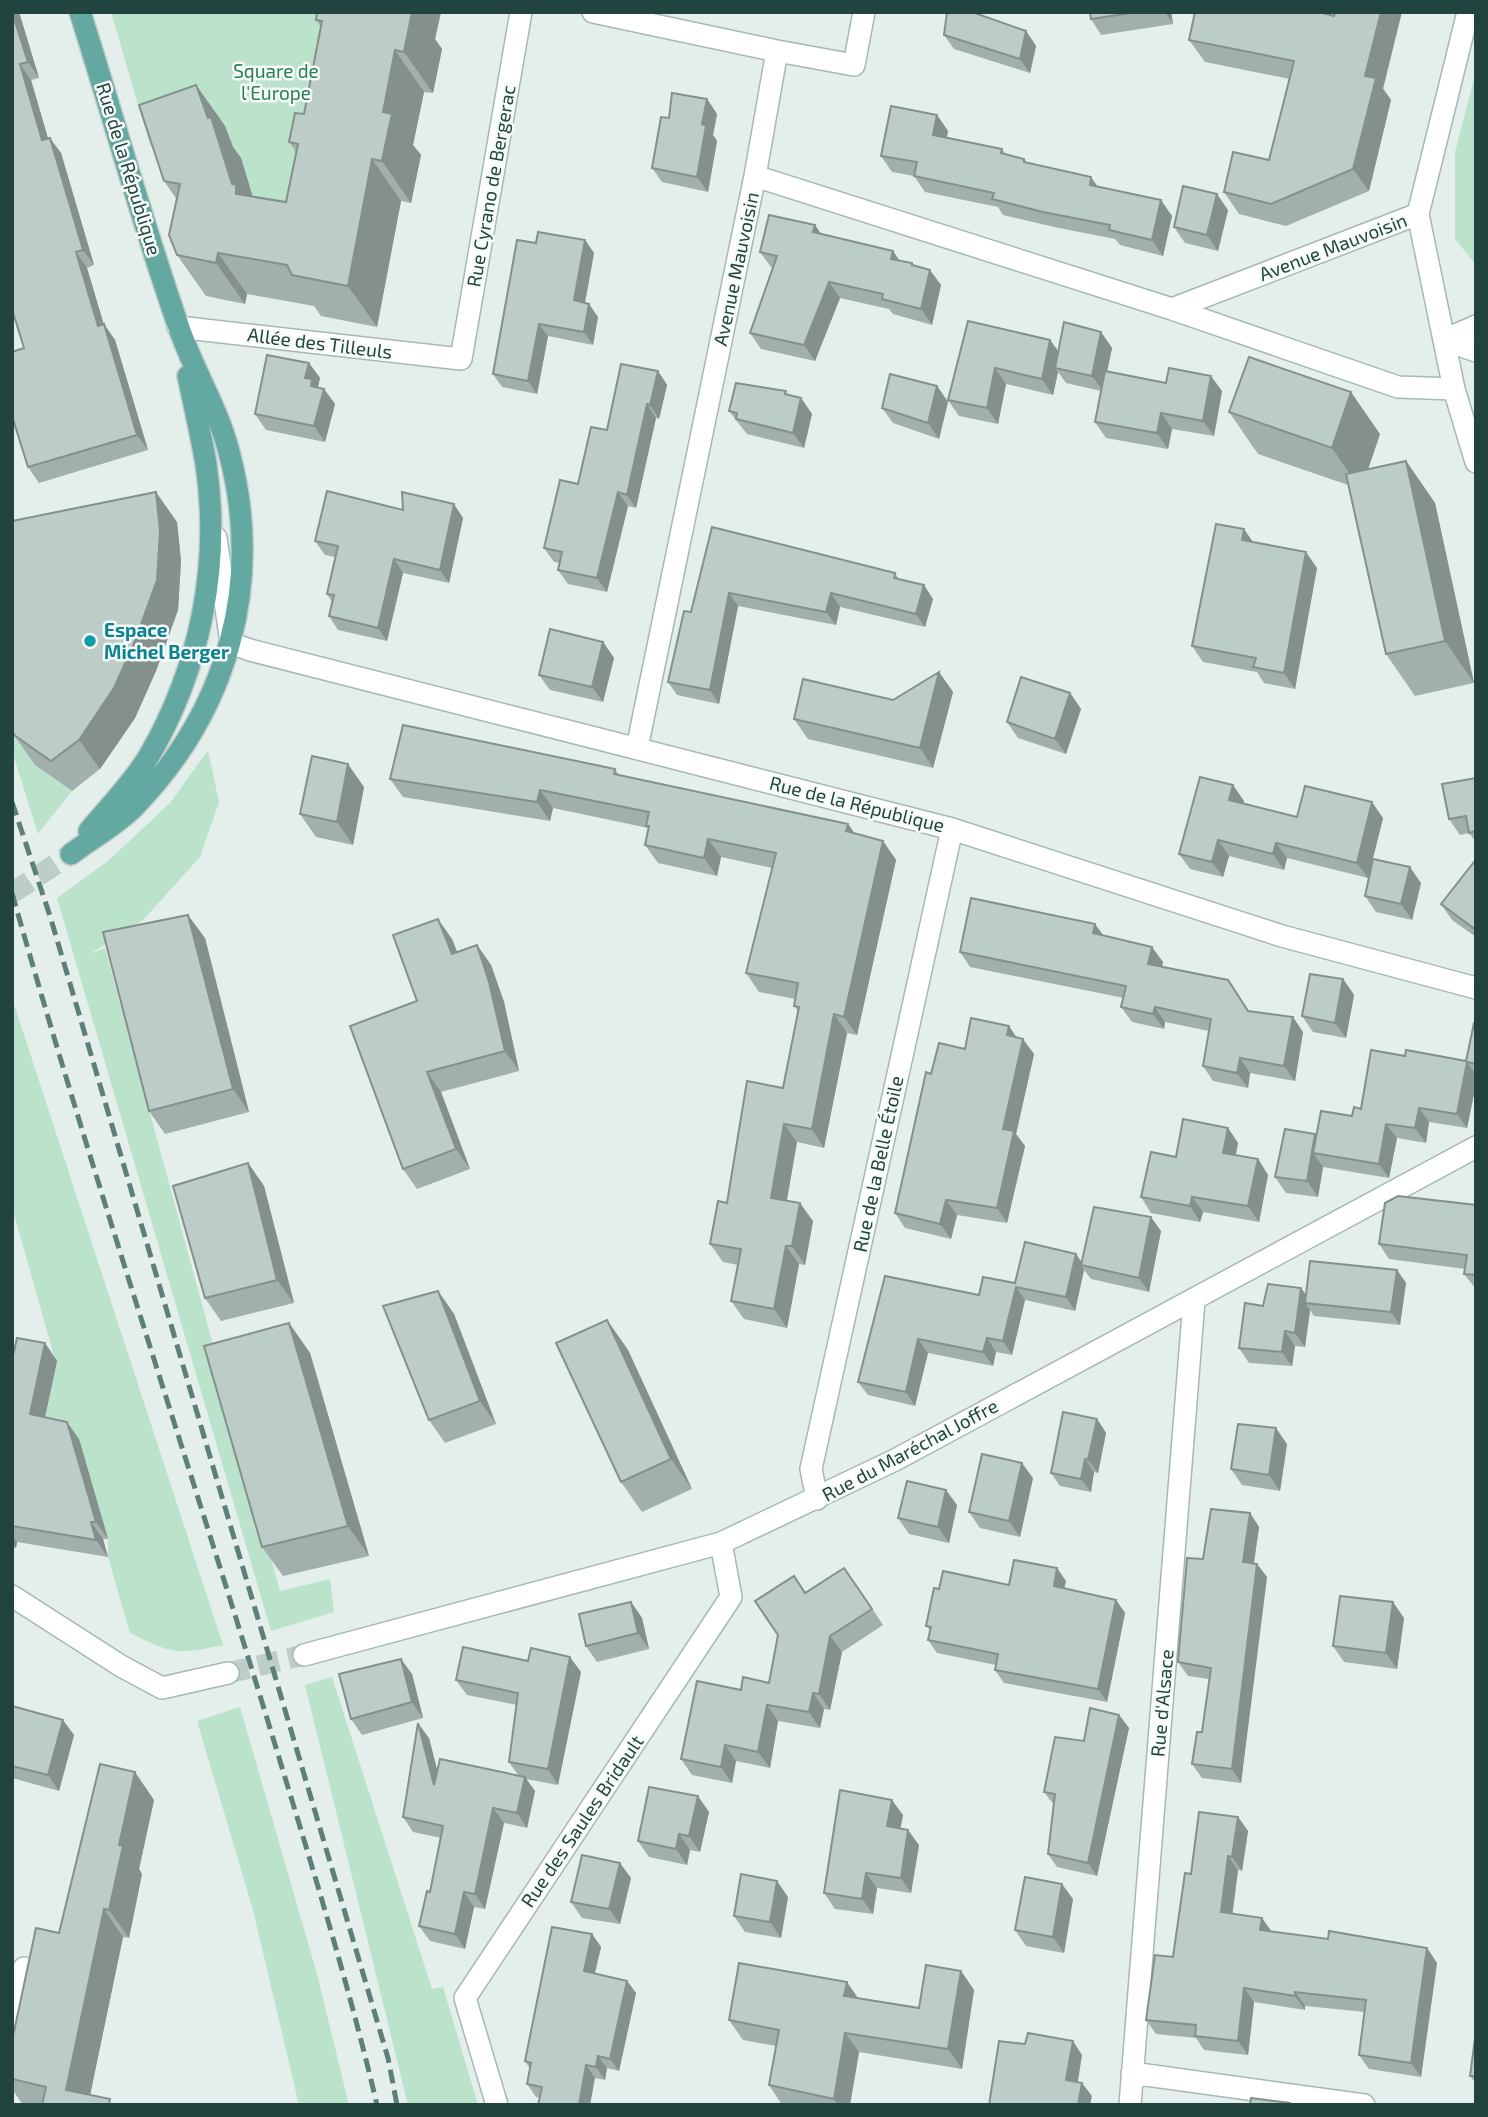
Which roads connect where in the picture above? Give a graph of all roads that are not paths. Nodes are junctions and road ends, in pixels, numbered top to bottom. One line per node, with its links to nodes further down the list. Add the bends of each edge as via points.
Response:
1 (80, 12): 11 (main road, Rue de la République)
2 (521, 12): 14 (street, Rue Cyrano de Bergerac)
3 (593, 12): 6 (street)
4 (864, 12): 6 (street, via 854,65)
5 (1468, 12): 8 (street, Avenue Mauvoisin)
6 (777, 51): 7 (street)
7 (755, 176): 9 (street, Avenue Mauvoisin); 19 (street, Avenue Mauvoisin)
8 (1418, 214): 9 (street, Avenue Mauvoisin); 12 (street)
9 (1172, 309): 15 (street, Avenue Mauvoisin, via 1398,387)
10 (1476, 326): 12 (street)
11 (178, 327): 14 (street, Allée des Tilleuls); 17 (main road, Rue de la République); 18 (main road, Rue de la République, via 229,450 241,506 241,603)
12 (1444, 340): 13 (street); 15 (street)
13 (1476, 351)
14 (461, 359)
15 (1454, 389): 16 (street)
16 (1476, 462)
17 (206, 466): 18 (street, Rue de la République); 18 (main road, Rue de la République, via 211,539 195,652 148,758 71,854 132,809 170,766 205,707)
18 (231, 643): 19 (street, Rue de la République)
19 (637, 748): 20 (street, Rue de la République)
20 (952, 829): 21 (street, Rue de la République, via 1282,936); 24 (street, Rue de la Belle Étoile, via 811,1469)
21 (1476, 988)
22 (1476, 1147): 23 (street, Rue du Maréchal Joffre)
23 (1194, 1301): 24 (street, Rue du Maréchal Joffre); 31 (street, Rue d'Alsace)
24 (817, 1499): 25 (street, Rue du Maréchal Joffre)
25 (721, 1544): 27 (street, Rue du Maréchal Joffre); 32 (street, Rue des Saules Bridault, via 731,1597 465,1998)
26 (12, 1596): 28 (street, via 162,1688)
27 (304, 1654)
28 (228, 1673)
29 (24, 1968): 30 (street)
30 (12, 2050)
31 (1132, 2073): 33 (street, Rue d'Alsace); 34 (street)
32 (497, 2105)
33 (1130, 2105)
34 (1364, 2105)

